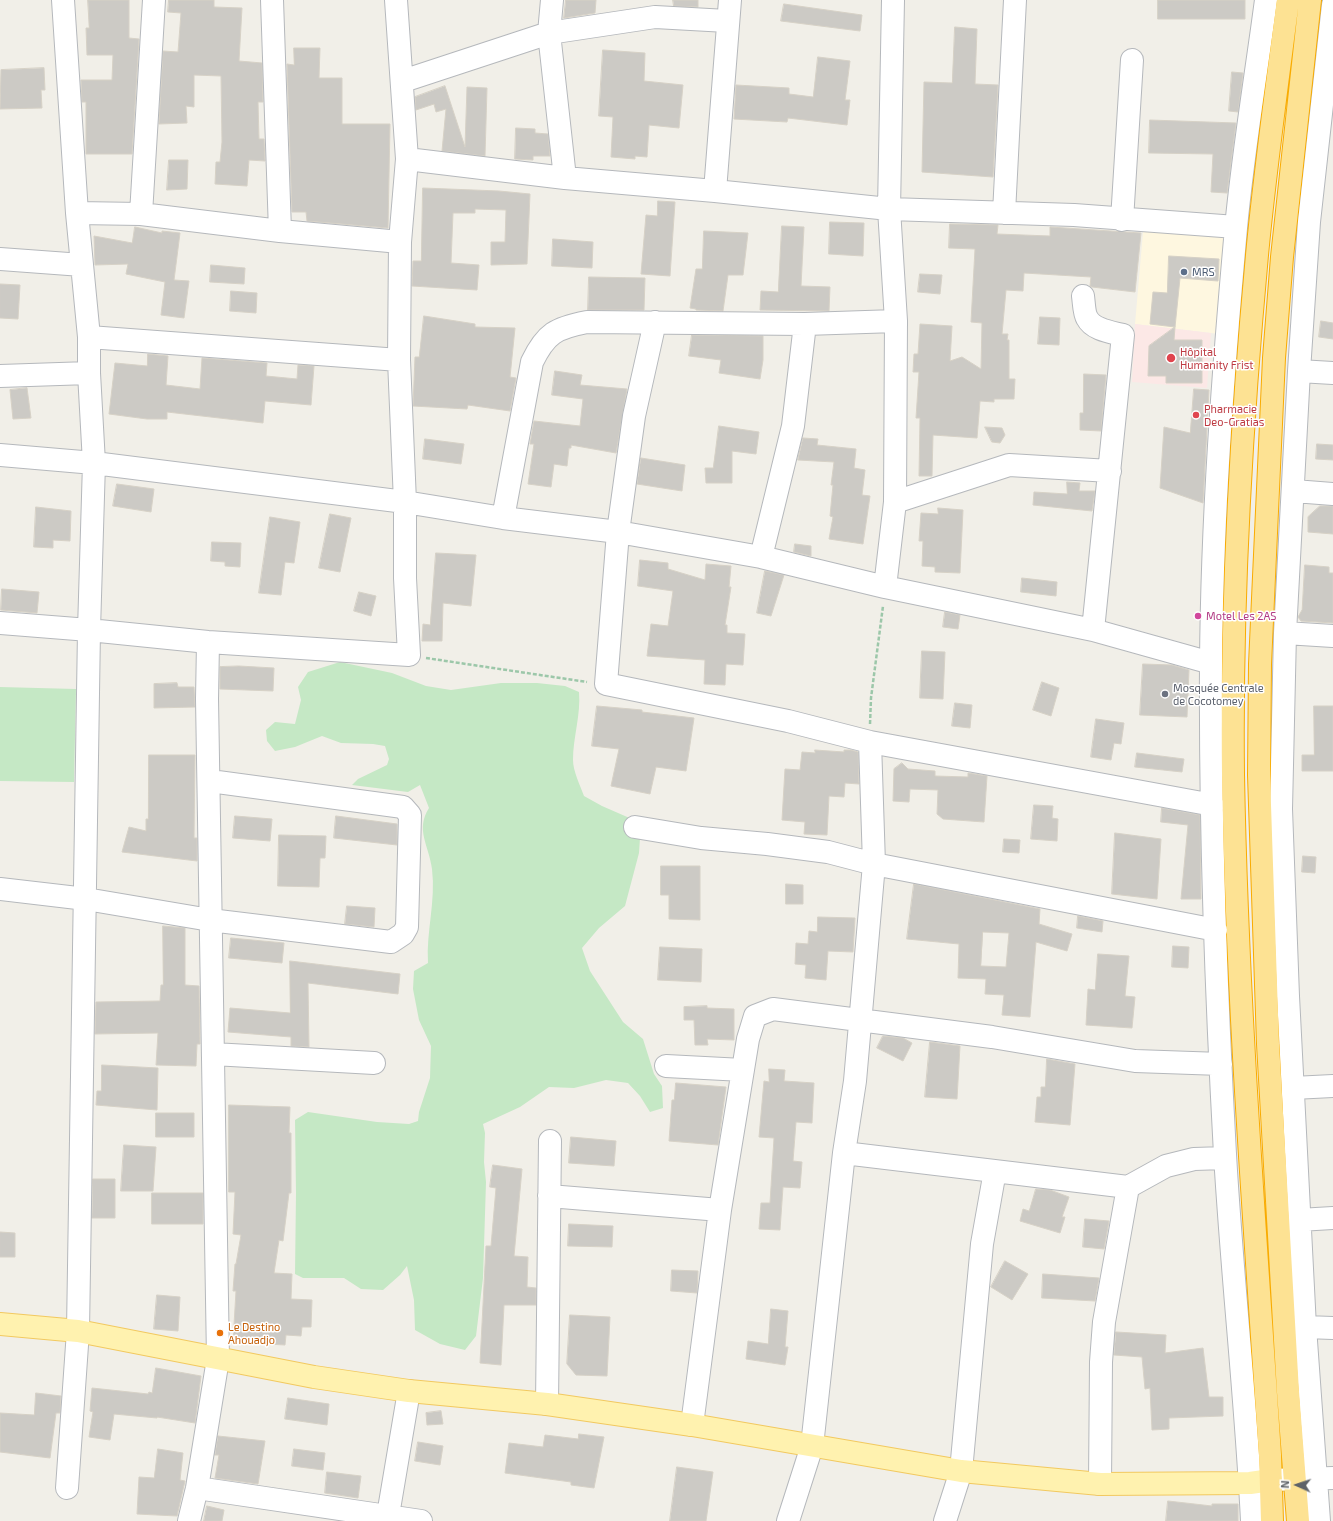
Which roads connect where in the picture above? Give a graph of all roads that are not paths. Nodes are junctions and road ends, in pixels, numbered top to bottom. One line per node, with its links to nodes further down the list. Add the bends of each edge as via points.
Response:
1 (64, 0): 21 (street)
2 (154, 0): 23 (street)
3 (272, 0): 26 (street)
4 (396, 0): 16 (street)
5 (552, 0): 14 (street)
6 (730, 0): 13 (street)
7 (893, 0): 20 (street)
8 (1015, 0): 22 (street)
9 (1266, 0): 25 (street)
10 (1288, 0): 95 (highway, via 1258,251 1248,359 1234,660 1233,774)
11 (1310, 0): 94 (highway, via 1282,257 1274,358 1260,664 1259,775 1268,1044 1288,1392)
12 (1333, 5): 36 (street, via 1309,222)
13 (727, 21): 14 (street, via 655,17); 19 (street)
14 (549, 33): 16 (street); 18 (street)
15 (1132, 60): 24 (street)
16 (403, 81): 17 (street)
17 (408, 159): 18 (street); 27 (street)
18 (565, 178): 19 (street)
19 (715, 191): 20 (street)
20 (890, 209): 22 (street); 31 (street)
21 (77, 213): 23 (street); 29 (street)
22 (1004, 213): 24 (street, via 1074,215)
23 (140, 214): 26 (street)
24 (1122, 220): 25 (street)
25 (1236, 227): 57 (street, via 1218,446)
26 (280, 231): 27 (street)
27 (400, 242): 35 (street)
28 (0, 259): 29 (street)
29 (82, 265): 34 (street)
30 (1083, 296): 42 (street, via 1086,317 1091,323 1104,331 1123,335)
31 (896, 320): 33 (street); 46 (street)
32 (655, 322): 33 (street); 47 (street, via 581,323 556,331 540,345 532,362); 48 (street, via 634,416)
33 (805, 324): 49 (street, via 793,426)
34 (89, 337): 35 (street); 37 (street)
35 (399, 360): 45 (street)
36 (1299, 372): 38 (street); 43 (street)
37 (89, 373): 39 (street); 41 (street)
38 (1333, 373)
39 (0, 376)
40 (0, 455): 41 (street)
41 (94, 463): 45 (street); 52 (street)
42 (1110, 471): 46 (street, via 1009,465); 53 (street)
43 (1294, 490): 44 (street); 54 (street)
44 (1333, 494)
45 (405, 502): 47 (street); 56 (street, via 409,655)
46 (895, 502): 50 (street)
47 (503, 518): 48 (street)
48 (618, 532): 49 (street); 58 (street, via 606,684 788,721)
49 (760, 557): 50 (street)
50 (886, 587): 53 (street)
51 (0, 623): 52 (street)
52 (89, 630): 56 (street); 64 (street)
53 (1093, 630): 57 (street)
54 (1285, 633): 55 (street); 74 (street, via 1281,809)
55 (1333, 636)
56 (208, 642): 59 (street)
57 (1211, 663): 60 (street)
58 (870, 742): 60 (street); 62 (street)
59 (210, 782): 65 (street); 65 (street, via 403,807 410,814 407,927 397,939 391,942)
60 (1213, 805): 66 (street)
61 (635, 827): 62 (street, via 701,838 828,852)
62 (874, 864): 66 (street); 67 (street)
63 (0, 889): 64 (street)
64 (86, 899): 65 (street); 87 (street)
65 (210, 920): 68 (street)
66 (1216, 930): 70 (street)
67 (859, 1019): 70 (street, via 992,1037 1135,1061); 72 (street, via 773,1009 755,1016); 76 (street, via 855,1081)
68 (213, 1054): 69 (street); 88 (street)
69 (374, 1063)
70 (1221, 1064): 77 (street)
71 (666, 1066): 72 (street)
72 (743, 1070): 81 (street)
73 (1333, 1086): 74 (street)
74 (1292, 1088): 83 (street)
75 (550, 1141): 80 (street)
76 (844, 1153): 78 (street); 92 (street)
77 (1226, 1158): 79 (street, via 1194,1159 1166,1166); 95 (street, via 1245,1395)
78 (995, 1171): 79 (street); 93 (street, via 982,1244)
79 (1128, 1187): 96 (street, via 1104,1322 1101,1362)
80 (549, 1196): 81 (street); 90 (street)
81 (720, 1210): 91 (street)
82 (1333, 1218): 83 (street)
83 (1299, 1220): 85 (street)
84 (0, 1324): 87 (main road)
85 (1305, 1327): 86 (street); 94 (street)
86 (1333, 1328)
87 (78, 1331): 88 (main road); 97 (street)
88 (218, 1359): 89 (main road); 98 (street)
89 (409, 1391): 90 (main road); 99 (street)
90 (547, 1404): 91 (main road)
91 (692, 1425): 92 (main road)
92 (812, 1446): 93 (main road); 102 (street)
93 (961, 1471): 96 (main road); 103 (street)
94 (1314, 1478): 95 (street); 106 (highway); 107 (street)
95 (1261, 1481): 96 (main road); 104 (street); 105 (highway)
96 (1100, 1484)
97 (67, 1488)
98 (197, 1488): 99 (street); 100 (street)
99 (388, 1519): 101 (street)
100 (189, 1521)
101 (421, 1521)
102 (788, 1521)
103 (945, 1521)
104 (1252, 1521)
105 (1272, 1521)
106 (1298, 1521)
107 (1319, 1521)

